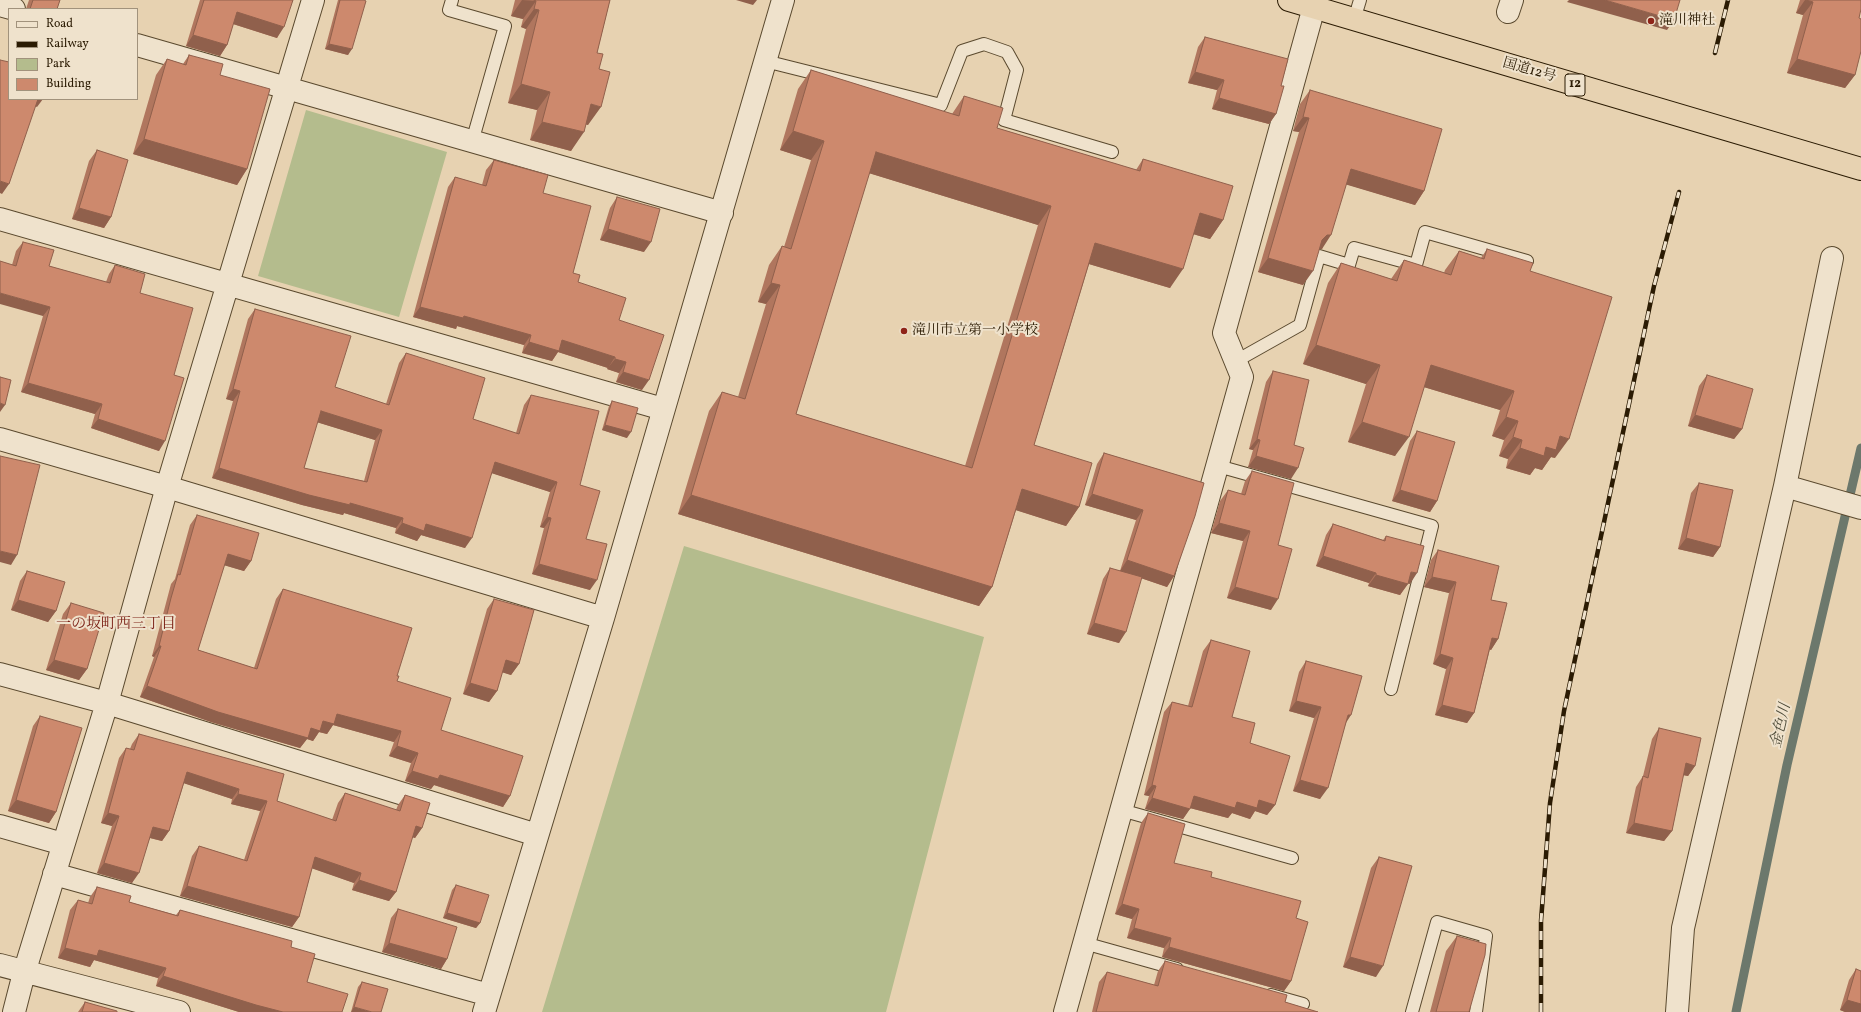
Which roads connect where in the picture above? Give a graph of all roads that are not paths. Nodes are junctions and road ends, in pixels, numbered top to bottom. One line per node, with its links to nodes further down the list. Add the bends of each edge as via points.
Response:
1 (314, 0): 11 (street)
2 (452, 0): 12 (lane, via 449,10 505,26)
3 (783, 0): 10 (street)
4 (1289, 0): 6 (highway, 国道12号 / 12)
5 (0, 5): 7 (street)
6 (1314, 7): 8 (highway, 国道12号 / 12); 20 (street, via 1224,334)
7 (10, 8)
8 (1357, 10): 14 (highway, 国道12号 / 12)
9 (138, 45): 11 (street)
10 (765, 61): 13 (lane, via 941,105 962,51 984,44 1007,52 1017,70 1004,120); 15 (street)
11 (287, 88): 12 (street); 19 (street)
12 (472, 142): 15 (street)
13 (1112, 152)
14 (1861, 169)
15 (722, 213): 21 (street)
16 (0, 219): 19 (street)
17 (1832, 258): 24 (street)
18 (1527, 261): 20 (lane, via 1425,232 1416,265 1354,248 1349,265 1319,256 1300,325)
19 (229, 285): 21 (street); 25 (street)
20 (1236, 361): 23 (street, via 1242,377)
21 (663, 408): 27 (street)
22 (0, 439): 25 (street)
23 (1218, 466): 29 (lane, via 1432,526); 31 (street)
24 (1785, 486): 26 (street); 49 (street, via 1683,928)
25 (167, 487): 27 (street); 30 (street)
26 (1861, 508)
27 (603, 618): 33 (street)
28 (0, 674): 30 (street)
29 (1392, 689)
30 (107, 703): 33 (street); 34 (street)
31 (1122, 810): 35 (lane); 37 (street)
32 (0, 826): 34 (street)
33 (537, 835): 42 (street)
34 (63, 844): 36 (street)
35 (1292, 858)
36 (54, 874): 39 (street); 42 (street)
37 (1084, 943): 40 (lane); 46 (street)
38 (0, 965): 39 (street)
39 (24, 973): 44 (street); 45 (street)
40 (1190, 973)
41 (1258, 992): 43 (lane)
42 (486, 1003)
43 (1303, 1004)
44 (14, 1012)
45 (179, 1012)
46 (1065, 1012)
47 (1412, 1012): 48 (lane, via 1438,922 1486,936)
48 (1476, 1012)
49 (1677, 1012)

